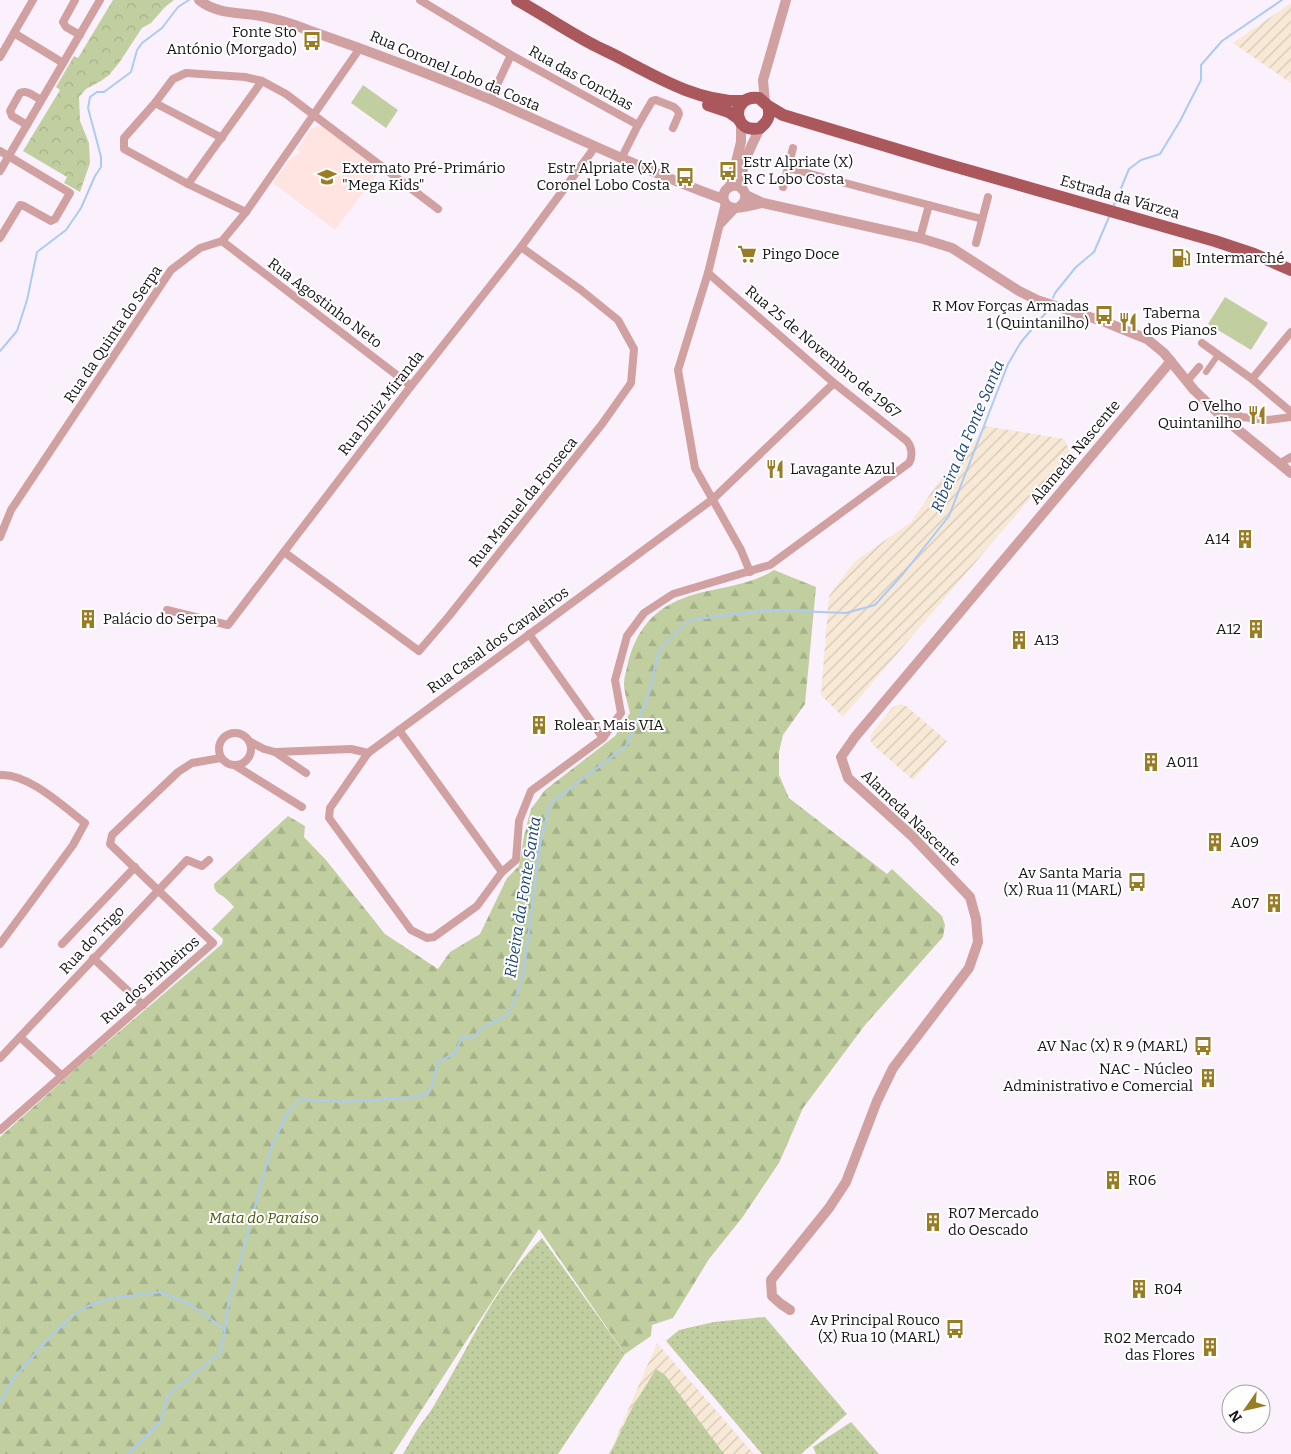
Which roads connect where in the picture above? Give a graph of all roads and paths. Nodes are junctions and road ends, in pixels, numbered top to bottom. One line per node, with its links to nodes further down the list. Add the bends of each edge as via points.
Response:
1 (33, 0): 8 (street)
2 (75, 0): 9 (street, via 63,22)
3 (100, 0): 9 (street)
4 (420, 0): 12 (street, Rua das Conchas)
5 (518, 0): 10 (main road, Estrada da Várzea)
6 (786, 0): 15 (street)
7 (203, 3): 11 (street, Rua Coronel Lobo da Costa, via 226,12 290,24)
8 (14, 33): 13 (street); 14 (street)
9 (80, 35): 14 (street)
10 (591, 44): 19 (main road, Estrada da Várzea, via 684,90 722,101); 23 (main road, Estrada da Várzea, via 659,87 729,112)
11 (360, 48): 18 (street, Rua Coronel Lobo da Costa); 22 (street)
12 (511, 55): 18 (street, Rua das Conchas); 25 (street, Rua das Conchas)
13 (0, 57)
14 (63, 63): 17 (street)
15 (763, 80): 19 (street); 21 (street)
16 (262, 81): 20 (street, via 186,73 173,79); 22 (street); 28 (street)
17 (41, 100): 24 (street); 24 (street, via 26,92 20,93 10,111 12,116)
18 (490, 100): 29 (street, Rua Coronel Lobo da Costa)
19 (746, 100): 21 (main road, Estrada da Várzea, via 759,98); 23 (main road, via 738,109)
20 (155, 103): 28 (street); 37 (street, via 124,138 124,149)
21 (767, 105): 26 (main road, via 769,115); 34 (main road, Estrada da Várzea, via 783,115)
22 (315, 115): 45 (street); 46 (street)
23 (740, 121): 26 (main road, Estrada da Várzea, via 749,129); 40 (street, via 741,142)
24 (27, 125): 32 (street)
25 (638, 125): 27 (street, Rua das Conchas, via 652,101 656,100 678,110); 33 (street, Rua das Conchas)
26 (762, 126): 34 (main road, Estrada da Várzea, via 779,123); 39 (street, via 744,164 741,182)
27 (673, 128)
28 (222, 138): 37 (street)
29 (595, 147): 33 (street, Rua Coronel Lobo da Costa); 53 (street, Rua Diniz Miranda)
30 (793, 148): 35 (street)
31 (0, 151): 32 (street)
32 (8, 156): 36 (street); 49 (street, via 70,193 53,221 20,206)
33 (621, 159): 40 (street, Rua Coronel Lobo da Costa, via 694,188)
34 (938, 162): 54 (main road, Estrada da Várzea, via 1215,241)
35 (788, 168): 38 (street); 43 (street)
36 (0, 171)
37 (188, 184): 46 (street)
38 (783, 187)
39 (744, 192): 40 (street, via 734,186); 42 (street); 44 (street, via 746,200)
40 (726, 194): 44 (street, via 730,207); 48 (street)
41 (988, 197): 47 (street)
42 (763, 203): 44 (street); 50 (street)
43 (929, 205): 47 (street); 50 (street)
44 (738, 208): 48 (street)
45 (438, 209)
46 (246, 212): 51 (street)
47 (982, 219): 52 (street)
48 (721, 224): 55 (street)
49 (0, 238)
50 (920, 238): 59 (street, via 952,248 1037,300 1105,322 1147,340)
51 (222, 241): 65 (street, Rua Agostinho Neto); 73 (street, Rua da Quinta do Serpa, via 200,248 171,270 10,510)
52 (976, 242)
53 (521, 247): 65 (street, Rua Diniz Miranda); 74 (street, Rua Manuel da Fonseca, via 618,320 634,349 631,383 602,424 419,651)
54 (1291, 270)
55 (708, 273): 64 (street, Rua 25 de Novembro de 1967); 72 (street, via 678,370 696,468)
56 (1291, 332): 62 (street)
57 (1202, 343): 58 (street)
58 (1218, 355): 61 (street); 62 (street)
59 (1171, 361): 63 (street); 100 (street, Alameda Nascente, via 855,736 841,757 848,778 912,836 970,897 978,942 968,968 893,1068 846,1182 771,1280 772,1296)
60 (1199, 367): 63 (street)
61 (1206, 372)
62 (1252, 379): 67 (street)
63 (1187, 381): 66 (street)
64 (834, 383): 72 (street, Rua Casal dos Cavaleiros); 75 (street, Rua 25 de Novembro de 1967, via 907,441 912,457 781,559)
65 (411, 386): 74 (street, Rua Diniz Miranda)
66 (1208, 404): 68 (street, via 1242,417 1268,420); 70 (street)
67 (1291, 412)
68 (1291, 417)
69 (1291, 457): 70 (street)
70 (1279, 464): 71 (street)
71 (1291, 473)
72 (713, 500): 75 (street, via 742,550); 77 (street, Rua Casal dos Cavaleiros)
73 (0, 537)
74 (284, 552): 76 (street, Rua Diniz Miranda, via 228,625)
75 (750, 572): 79 (street, via 673,594 644,613 627,636 615,680 621,713)
76 (167, 610)
77 (529, 634): 78 (street, Rua Casal dos Cavaleiros); 79 (street)
78 (399, 730): 82 (street, Rua Casal dos Cavaleiros); 90 (street)
79 (603, 738): 90 (street, via 531,791 519,821 516,860)
80 (249, 741): 81 (street); 83 (street, via 245,736 234,733 224,737 219,747); 84 (street, via 248,759)
81 (275, 752): 82 (street, via 351,749); 85 (street)
82 (368, 753): 90 (street, Rua Casal dos Cavaleiros, via 330,808 329,818 409,928 429,938 434,937 477,906)
83 (221, 758): 84 (street); 89 (street, Rua dos Pinheiros, via 192,763 178,772 112,835 110,844)
84 (236, 766): 87 (street)
85 (306, 773)
86 (0, 775): 92 (street, via 9,774 22,779 84,822 73,846)
87 (302, 806)
88 (209, 860): 91 (street, Rua do Trigo, via 202,866 187,860)
89 (135, 867): 91 (street, Rua dos Pinheiros); 93 (street)
90 (502, 872)
91 (158, 890): 94 (street, Rua do Trigo); 95 (street, Rua dos Pinheiros, via 213,943)
92 (0, 944)
93 (62, 944)
94 (93, 958): 95 (street); 96 (street, Rua do Trigo)
95 (143, 1005): 98 (street, Rua dos Pinheiros)
96 (20, 1037): 97 (street, Rua do Trigo); 98 (street)
97 (0, 1058)
98 (61, 1075): 99 (street, Rua dos Pinheiros)
99 (1, 1128)
100 (790, 1310)

